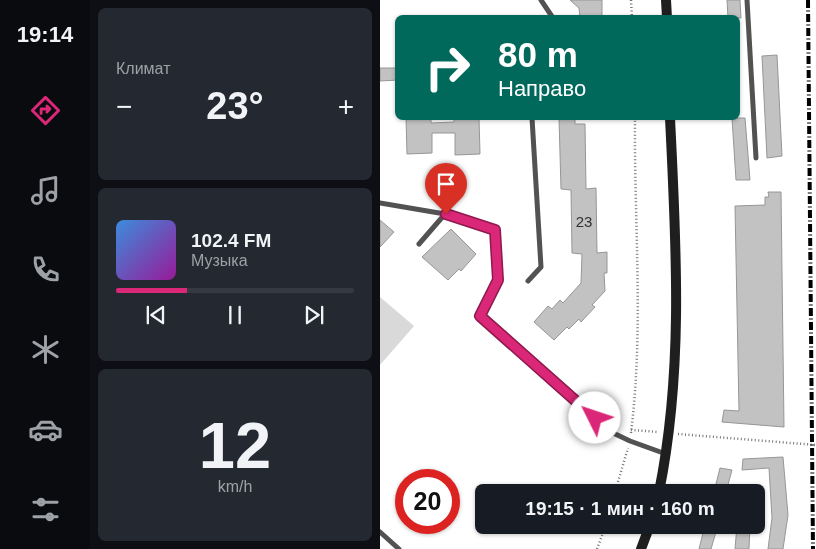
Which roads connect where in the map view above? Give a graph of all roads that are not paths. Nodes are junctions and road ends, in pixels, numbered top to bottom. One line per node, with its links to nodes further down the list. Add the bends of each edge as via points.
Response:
1 (542, 0): 4 (lane)
2 (666, 0): 5 (street)
3 (747, 0): 8 (lane)
4 (552, 15)
5 (666, 15)
6 (532, 120): 12 (lane, via 541,267)
7 (670, 120): 13 (street, via 676,324 674,383)
8 (756, 158)
9 (380, 203): 10 (lane)
10 (446, 214): 11 (lane); 13 (lane, via 495,230 498,280 480,316 609,431)
11 (419, 244)
12 (528, 282)
13 (666, 454): 14 (street)
14 (660, 484)
15 (380, 532): 17 (lane)
16 (647, 534): 18 (street)
17 (399, 549)
18 (641, 549)

